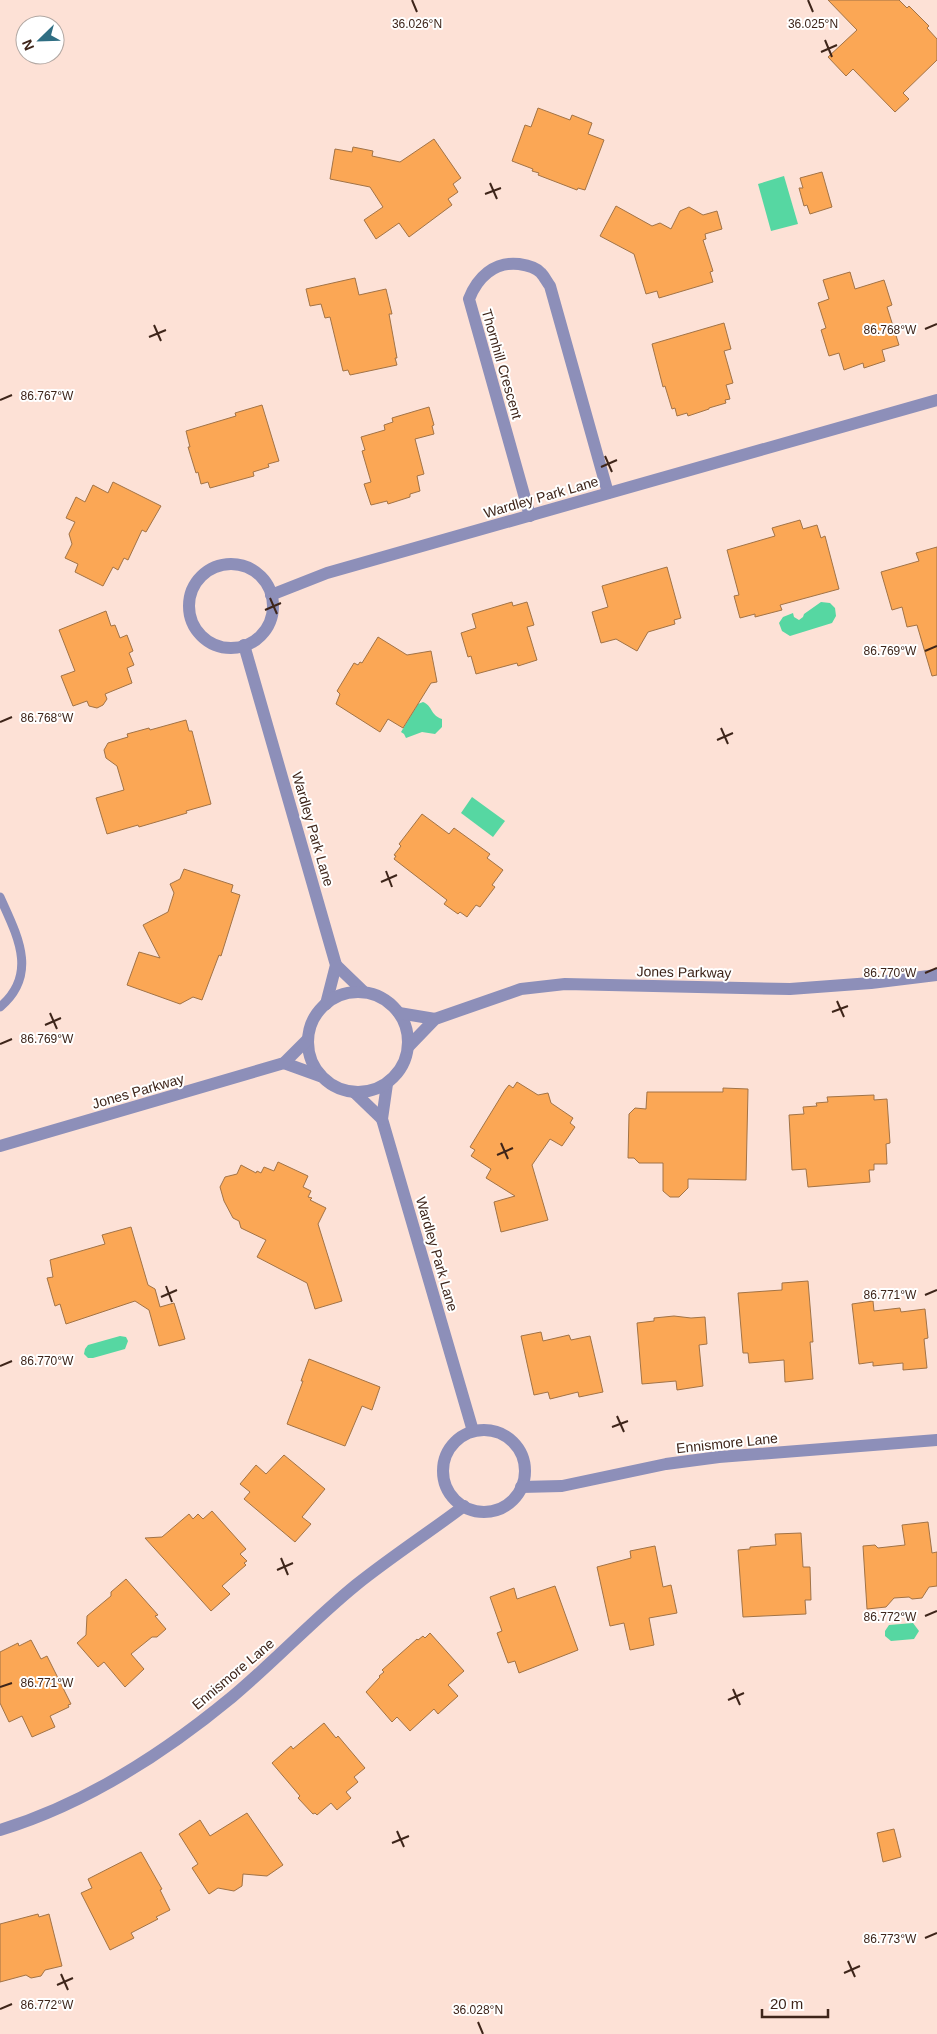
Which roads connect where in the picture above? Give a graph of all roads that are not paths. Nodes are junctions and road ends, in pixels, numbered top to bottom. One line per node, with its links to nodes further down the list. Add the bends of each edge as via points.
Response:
1 (937, 400): 2 (street, Wardley Park Lane)
2 (608, 493): 3 (street, Wardley Park Lane); 3 (street, Thornhill Crescent, via 550,286 540,272 526,265 497,266 474,285 469,299)
3 (530, 516): 4 (street, Wardley Park Lane, via 327,573)
4 (271, 595): 5 (street, via 273,607 264,632); 5 (street, via 265,581 255,571 243,566 216,566 195,584 190,597 190,611 202,636 227,647)
5 (244, 645): 7 (street, Wardley Park Lane)
6 (0, 897): 11 (lane, via 17,934 22,966 16,989)
7 (336, 965): 9 (street); 10 (street)
8 (937, 975): 13 (street, Jones Parkway, via 790,989 565,984 521,989)
9 (364, 992): 10 (street, via 347,993); 12 (street, via 381,997)
10 (326, 1004): 14 (street, via 312,1023)
11 (0, 1007)
12 (399, 1014): 13 (street, Jones Parkway); 15 (street, via 407,1030)
13 (434, 1019): 15 (street, Jones Parkway)
14 (308, 1039): 16 (street); 17 (street, via 311,1061)
15 (408, 1047): 18 (street, via 404,1064)
16 (284, 1064): 17 (street); 21 (street, Jones Parkway)
17 (320, 1076): 19 (street, via 340,1089)
18 (387, 1084): 19 (street); 20 (street, Wardley Park Lane)
19 (355, 1093): 20 (street)
20 (382, 1119): 22 (street, Wardley Park Lane)
21 (0, 1146)
22 (473, 1431): 24 (street, via 490,1430 503,1434 514,1443 525,1468); 25 (street, via 453,1443 443,1467 449,1493)
23 (937, 1440): 24 (street, Ennismore Lane, via 719,1457 666,1464 562,1486)
24 (521, 1487): 25 (street, via 508,1505 496,1511 482,1512)
25 (464, 1506): 26 (street, Ennismore Lane, via 356,1586 233,1696 127,1774 25,1822)
26 (0, 1830)

